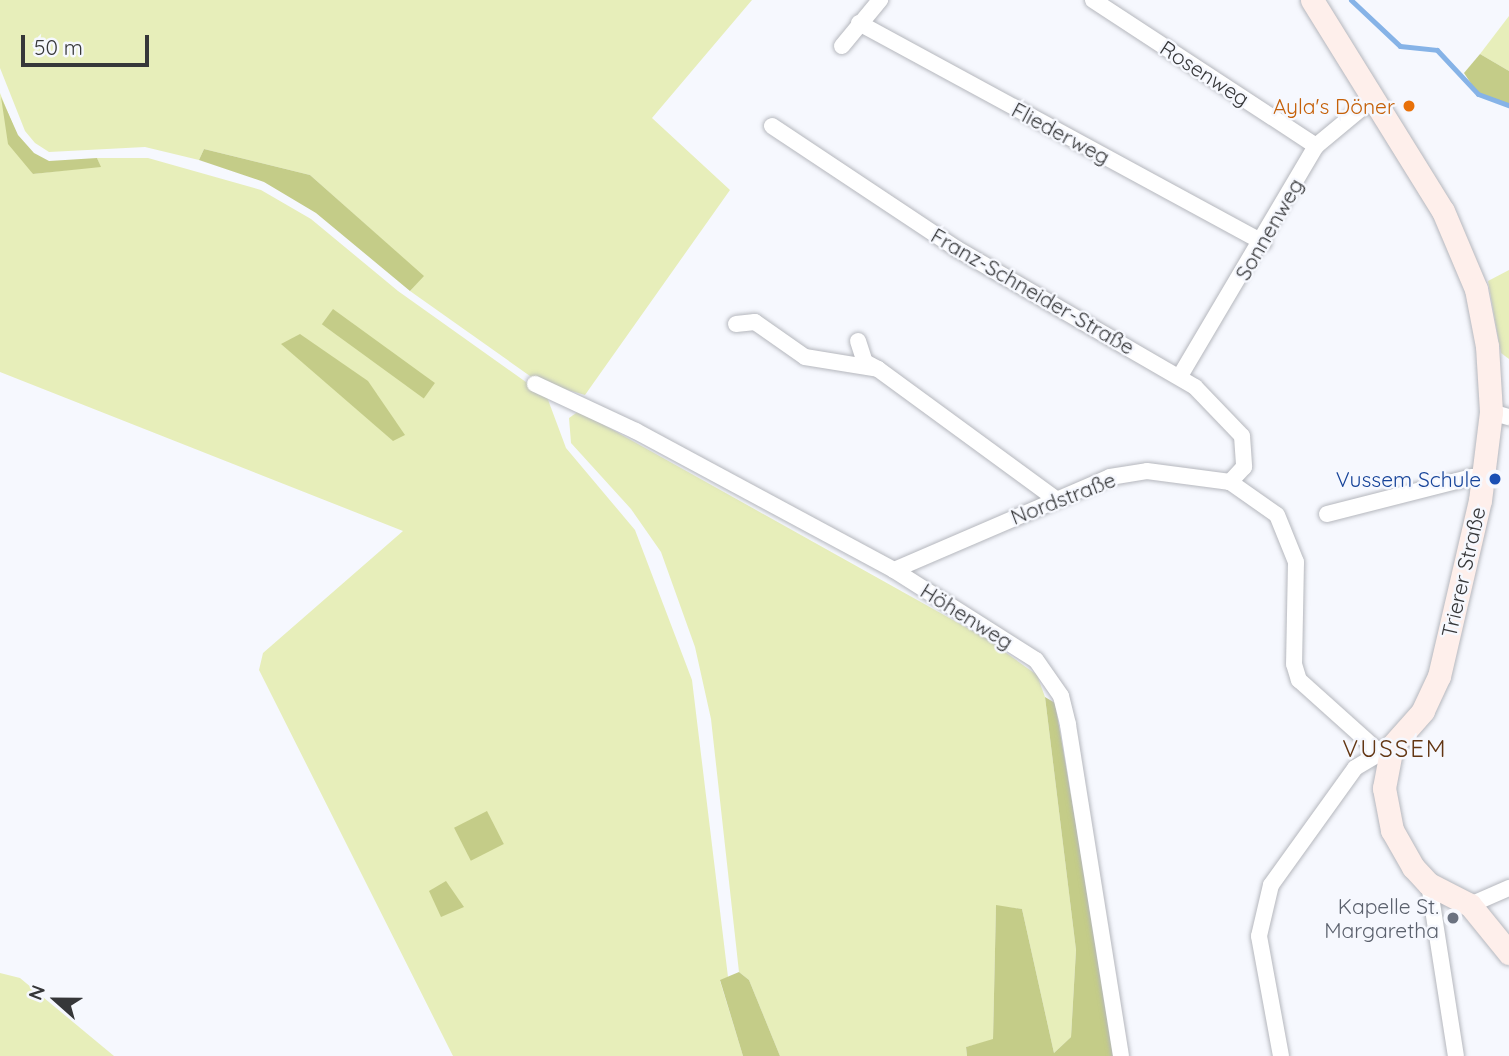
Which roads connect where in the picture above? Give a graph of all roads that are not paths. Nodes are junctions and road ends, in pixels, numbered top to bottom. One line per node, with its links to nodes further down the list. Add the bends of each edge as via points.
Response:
1 (880, 0): 4 (street)
2 (1093, 0): 8 (street, Rosenweg)
3 (1312, 0): 6 (main road, Trierer Straße)
4 (859, 23): 5 (street); 9 (street, Fliederweg)
5 (842, 46)
6 (1375, 97): 8 (street, Sonnenweg); 15 (main road, Trierer Straße, via 1443,211 1476,289)
7 (772, 126): 13 (street, Franz-Schneider-Straße, via 957,249)
8 (1316, 146): 9 (street, Sonnenweg)
9 (1263, 242): 13 (street, Sonnenweg)
10 (736, 324): 12 (street, via 755,322 805,357)
11 (858, 341): 12 (street, via 865,362)
12 (878, 369): 18 (street)
13 (1180, 376): 17 (street, Franz-Schneider-Straße, via 1242,436 1244,467)
14 (535, 384): 20 (street, Höhenweg, via 643,434)
15 (1500, 414): 16 (main road, Trierer Straße)
16 (1484, 478): 19 (street, via 1472,477); 21 (main road, Trierer Straße, via 1439,677 1423,711)
17 (1230, 482): 18 (street, Nordstraße, via 1147,471 1110,477); 21 (street, Nordstraße, via 1277,515 1296,562 1294,664 1299,680)
18 (1054, 498): 20 (street, Nordstraße)
19 (1326, 514)
20 (894, 570): 26 (street, Höhenweg, via 1036,660 1061,696)
21 (1382, 757): 22 (main road, via 1392,830); 27 (street, via 1356,768 1271,885 1259,936)
22 (1429, 884): 24 (main road); 28 (street)
23 (1509, 888): 24 (street)
24 (1470, 905): 25 (main road)
25 (1509, 953)
26 (1121, 1056)
27 (1281, 1056)
28 (1456, 1056)

